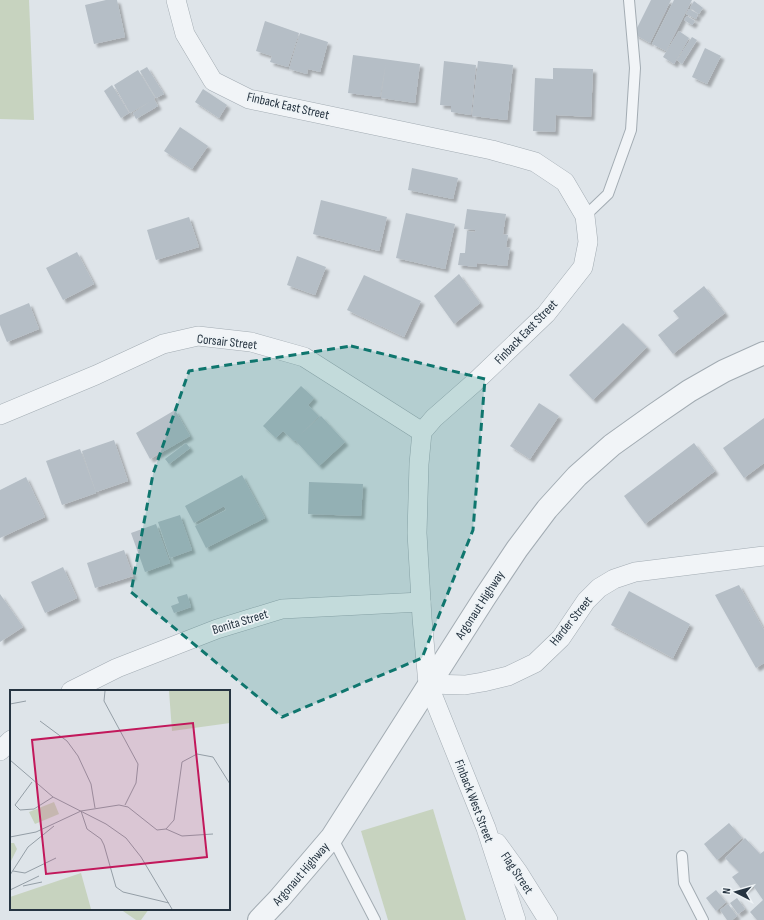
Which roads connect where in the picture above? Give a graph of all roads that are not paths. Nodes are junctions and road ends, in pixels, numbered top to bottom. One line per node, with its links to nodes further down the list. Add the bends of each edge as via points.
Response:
1 (176, 0): 3 (street, Finback East Street, via 185,34 213,81 249,99 492,150 535,162 565,182)
2 (629, 0): 3 (lane, via 635,68 631,130 608,194)
3 (585, 216): 6 (street, Finback East Street, via 588,242 583,267 546,314)
4 (764, 353): 9 (street, Argonaut Highway, via 724,371 689,391 612,445 578,476 517,549)
5 (0, 415): 6 (street, Corsair Street, via 163,344 198,336 251,342 304,357)
6 (422, 432): 8 (street, via 417,533)
7 (764, 556): 9 (street, Harder Street, via 635,572 614,579 586,601 561,638 535,662 508,676 483,682)
8 (421, 602): 9 (street); 10 (street, Bonita Street, via 282,609 217,629 117,668)
9 (428, 684): 13 (street, Finback West Street); 14 (street, Argonaut Highway)
10 (73, 690)
11 (10, 741): 12 (street)
12 (0, 751)
13 (486, 828): 18 (street, Finback West Street); 19 (street, Flag Street)
14 (332, 837): 16 (street, Argonaut Highway); 17 (lane)
15 (682, 856): 20 (lane, via 684,883)
16 (259, 920)
17 (375, 920)
18 (516, 920)
19 (548, 920)
20 (703, 920)

